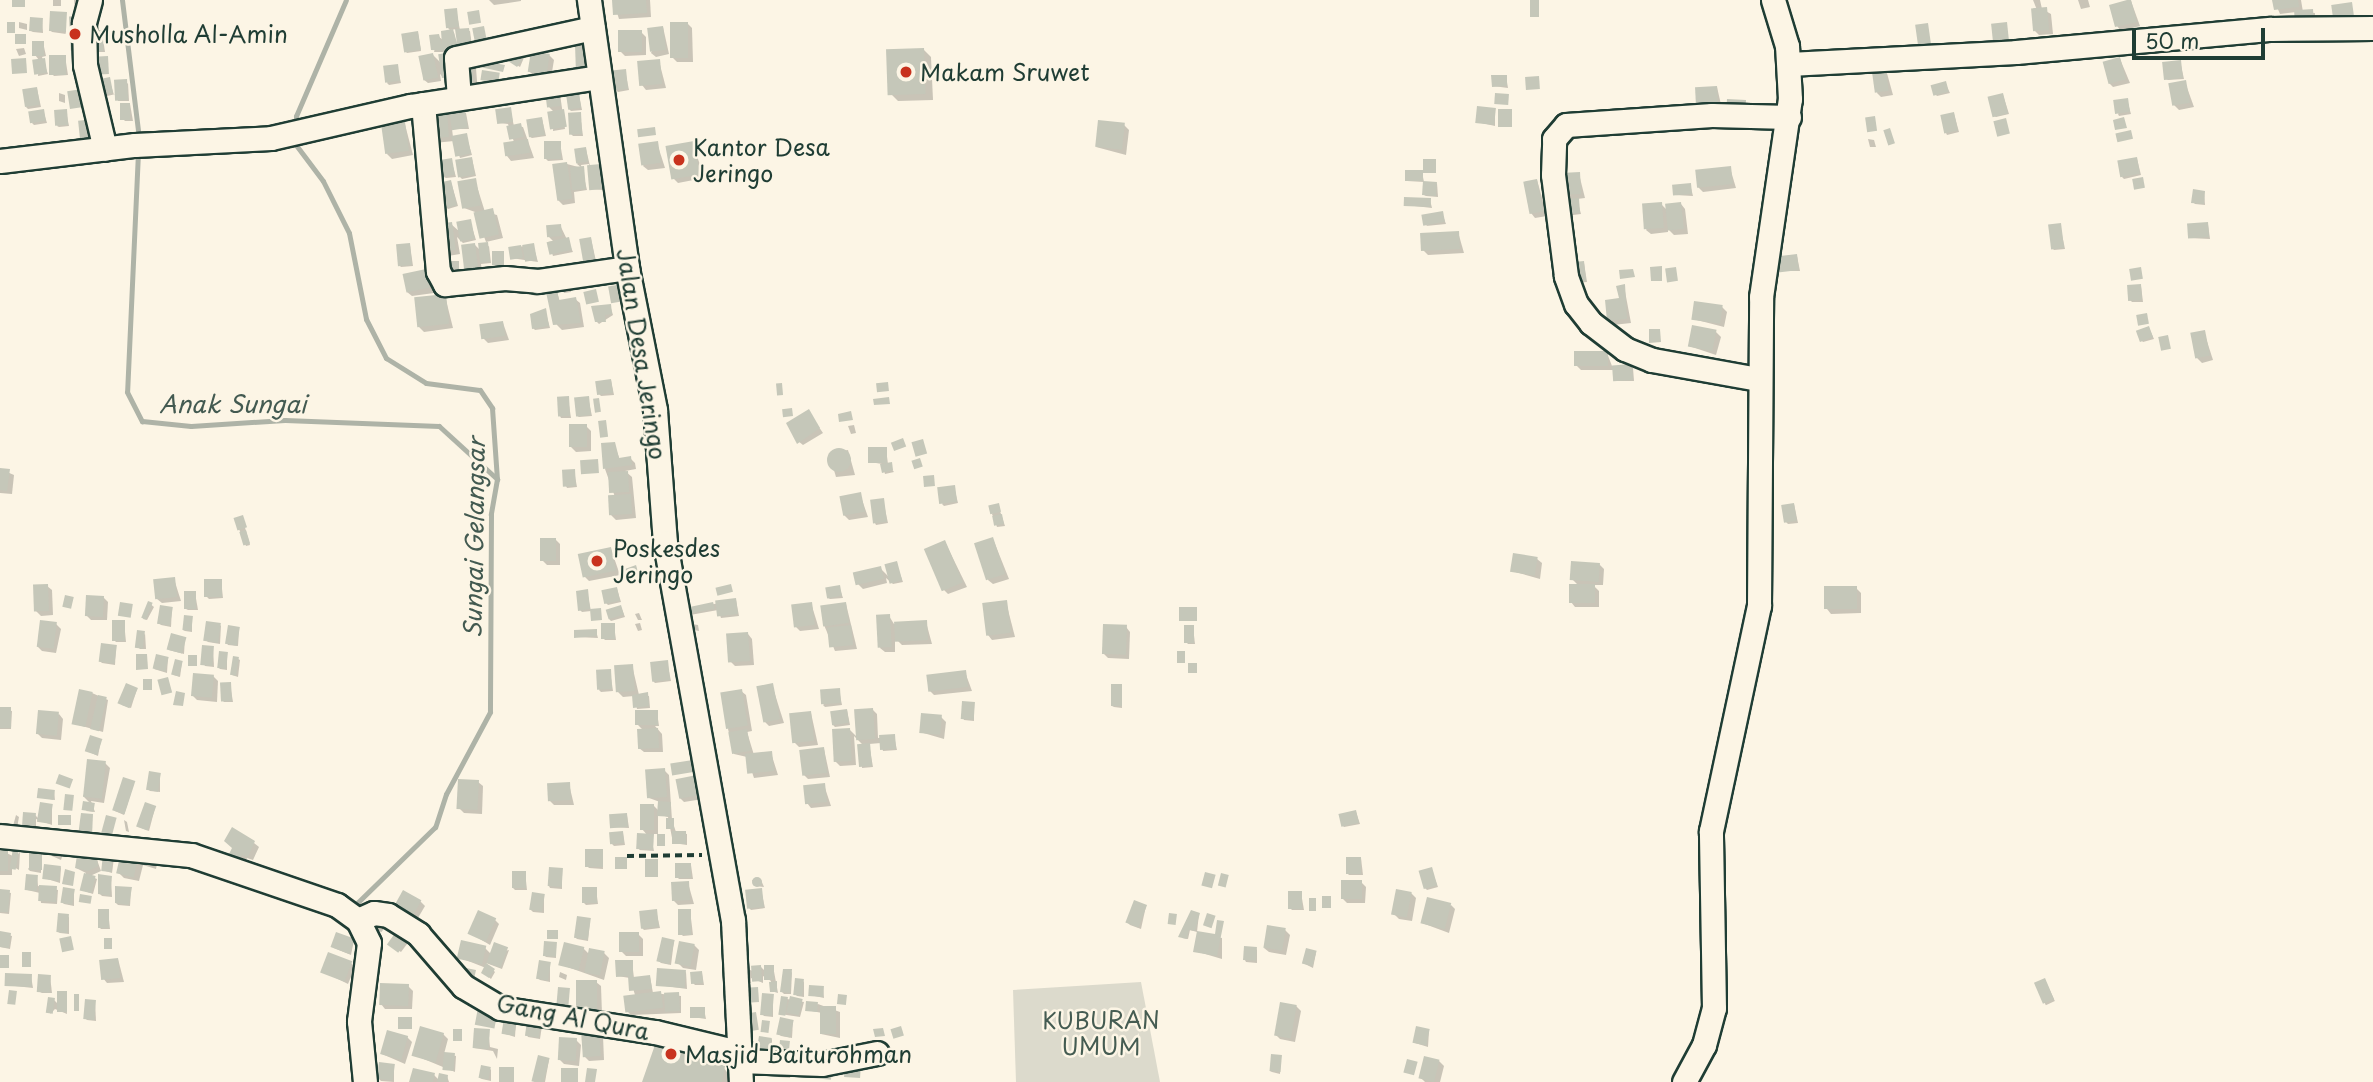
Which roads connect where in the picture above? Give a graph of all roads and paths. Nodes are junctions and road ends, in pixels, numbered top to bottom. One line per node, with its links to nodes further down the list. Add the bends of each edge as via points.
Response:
1 (90, 0): 11 (street, via 84,23 85,65)
2 (589, 0): 4 (street, Jalan Desa Jeringo)
3 (1773, 0): 6 (street)
4 (593, 28): 7 (street, Jalan Desa Jeringo); 8 (street, via 456,58)
5 (2373, 28): 6 (street, via 2272,29 2016,52)
6 (1789, 64): 10 (street)
7 (600, 77): 8 (street); 13 (street, Jalan Desa Jeringo)
8 (459, 98): 9 (street)
9 (423, 104): 11 (street, via 271,138); 13 (street, via 438,271 445,284 505,278 538,281)
10 (1788, 117): 14 (street, via 1765,256); 14 (street, via 1712,115 1566,125 1554,139 1553,176 1566,276 1576,304 1591,323 1619,346 1652,360)
11 (104, 149): 12 (street)
12 (0, 161)
13 (627, 268): 16 (street, Jalan Desa Jeringo, via 659,438 665,543)
14 (1758, 379): 22 (street, via 1758,620 1720,772 1711,831 1714,1008 1704,1045)
15 (0, 836): 18 (street, via 164,851 217,861 306,891)
16 (721, 855): 17 (path); 20 (street, Jalan Desa Jeringo, via 733,920)
17 (627, 856)
18 (358, 920): 20 (street, Gang Al Qura, via 374,913 388,915 418,934 463,986 500,1008 655,1032); 21 (street, via 369,948 359,1015)
19 (877, 1053): 20 (street, Gang Al Qura, via 822,1064)
20 (739, 1065)
21 (365, 1082)
22 (1684, 1082)

